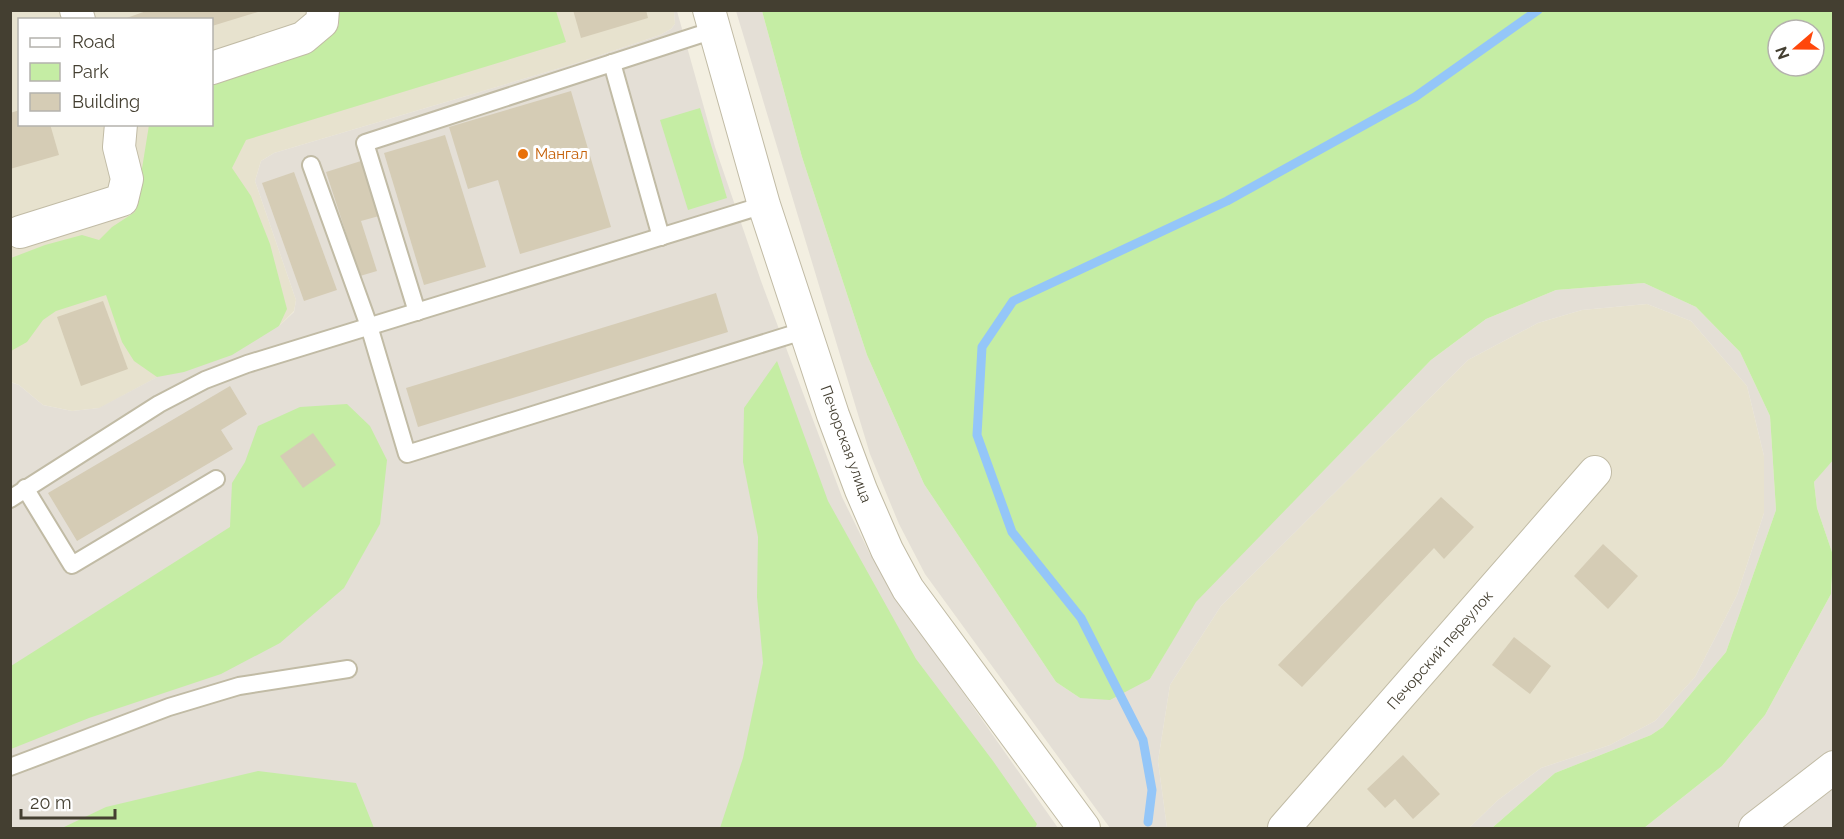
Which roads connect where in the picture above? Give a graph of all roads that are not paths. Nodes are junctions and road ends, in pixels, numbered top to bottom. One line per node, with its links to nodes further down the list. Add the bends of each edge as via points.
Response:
1 (323, 10): 4 (street, via 322,22 303,38)
2 (712, 20): 3 (lane); 7 (street, Печорская улица)
3 (612, 63): 9 (lane); 10 (lane, via 365,143)
4 (213, 68)
5 (121, 126): 8 (street, via 119,147 127,179 122,200)
6 (311, 165): 11 (lane)
7 (764, 205): 9 (lane); 12 (street, Печорская улица)
8 (20, 232)
9 (661, 237): 10 (lane)
10 (417, 312): 11 (lane)
11 (369, 326): 12 (lane, via 407,454); 15 (lane, via 205,380 159,404)
12 (806, 330): 20 (street, Печорская улица, via 861,490 908,589)
13 (1595, 472): 21 (street, Печорский переулок)
14 (216, 479): 15 (lane, via 72,566)
15 (25, 488): 16 (lane)
16 (10, 499)
17 (348, 669): 19 (lane, via 239,686 169,707)
18 (1833, 761): 22 (street)
19 (10, 767)
20 (1084, 828)
21 (1284, 828)
22 (1755, 828)

